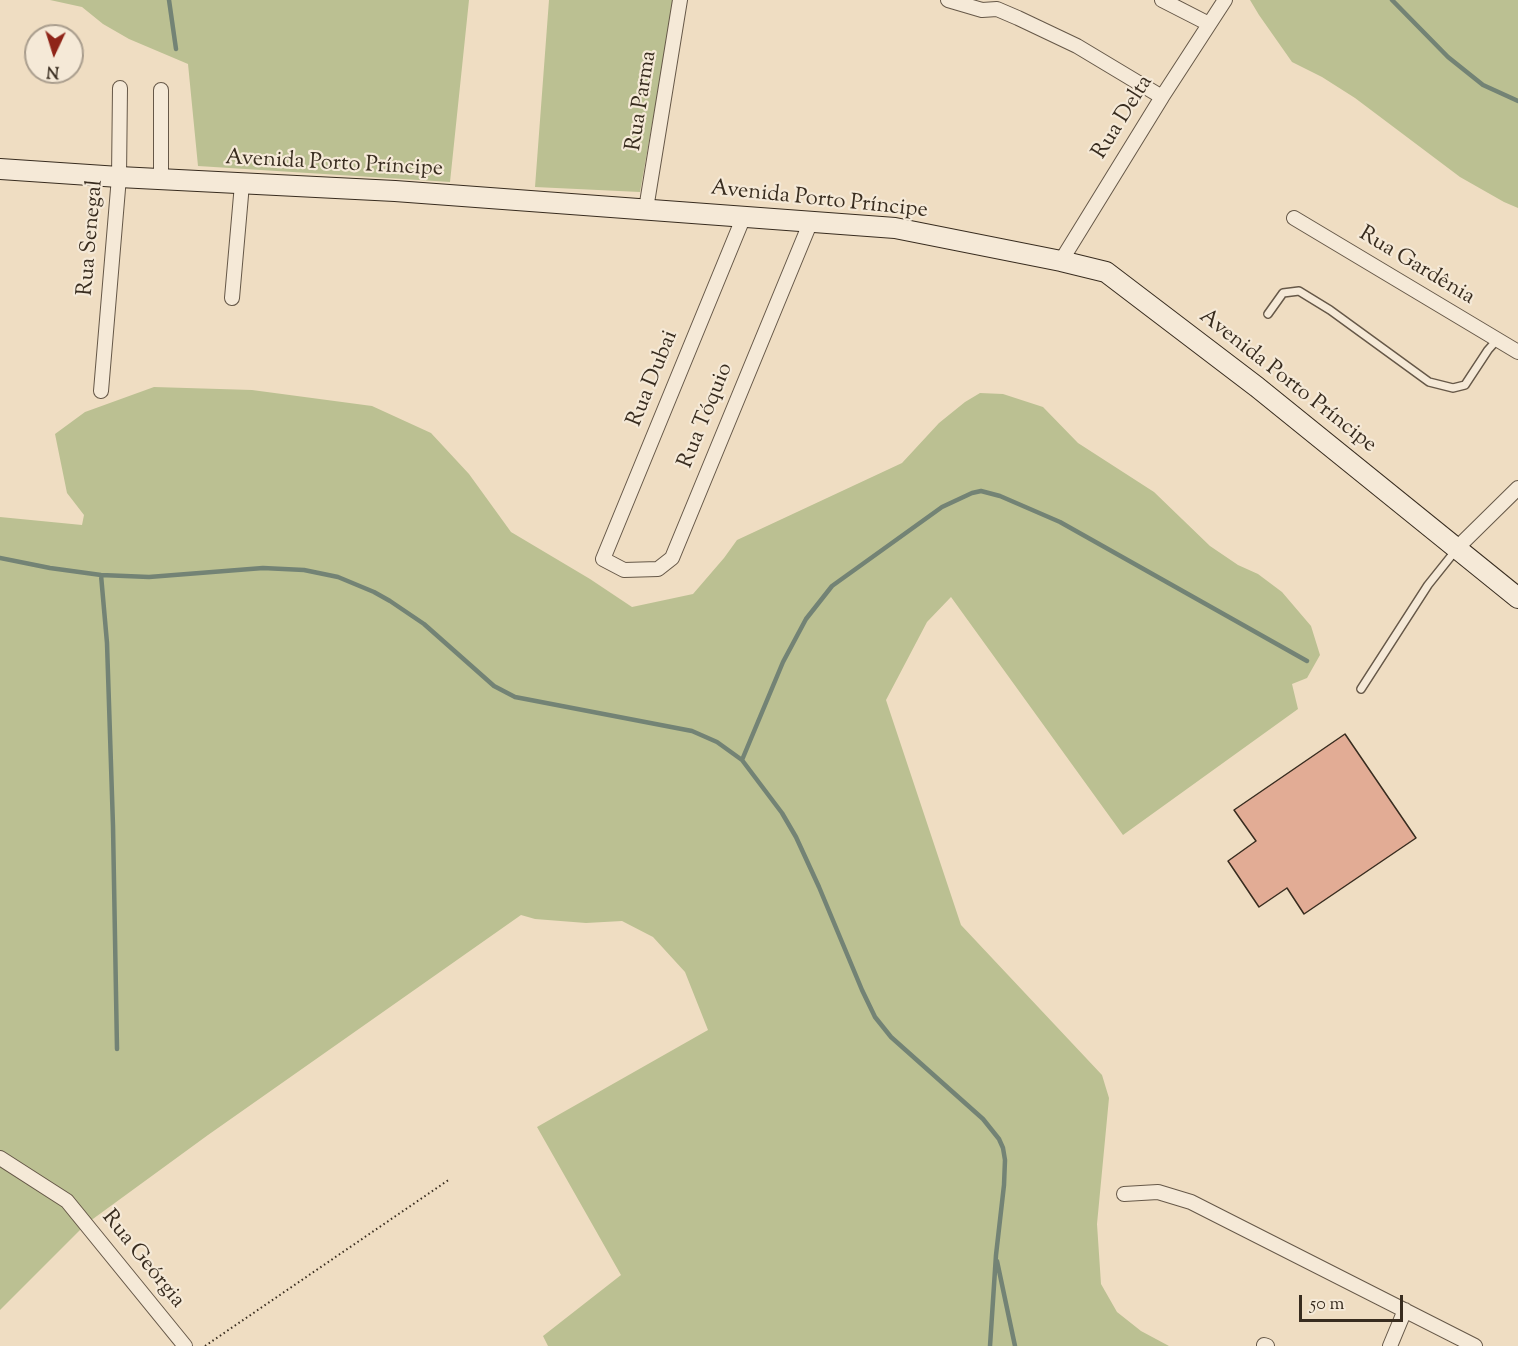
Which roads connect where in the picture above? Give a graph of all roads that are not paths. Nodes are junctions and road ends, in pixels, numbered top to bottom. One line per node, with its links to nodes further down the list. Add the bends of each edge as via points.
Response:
1 (680, 0): 14 (street, Rua Parma)
2 (948, 0): 5 (street, via 982,10)
3 (1162, 0): 6 (street)
4 (1225, 0): 6 (street, Rua Delta)
5 (998, 5): 9 (street)
6 (1209, 24): 9 (street, Rua Delta)
7 (120, 88): 11 (street, Rua Senegal)
8 (160, 90): 12 (street)
9 (1162, 97): 18 (street, Rua Delta)
10 (0, 169): 11 (street, Avenida Porto Príncipe)
11 (119, 177): 12 (street, Avenida Porto Príncipe); 23 (street, Rua Senegal)
12 (161, 179): 13 (street, Avenida Porto Príncipe)
13 (242, 184): 14 (street, Avenida Porto Príncipe); 19 (street)
14 (646, 209): 15 (street, Avenida Porto Príncipe)
15 (744, 216): 17 (street, Avenida Porto Príncipe); 26 (street, Rua Dubai)
16 (1294, 218): 21 (street, Rua Gardênia)
17 (810, 221): 18 (street, Avenida Porto Príncipe, via 895,228); 26 (street, Rua Tóquio, via 672,558 658,569 635,570 624,570)
18 (1061, 261): 25 (street, Avenida Porto Príncipe, via 1106,272)
19 (232, 298)
20 (1268, 314): 21 (lane, via 1283,293 1299,291 1429,382 1453,388 1465,385)
21 (1497, 340): 22 (street, Rua Gardênia)
22 (1518, 352)
23 (101, 391)
24 (1518, 488): 25 (street)
25 (1457, 548): 27 (street, Avenida Porto Príncipe); 28 (lane, via 1428,585)
26 (603, 559)
27 (1518, 598)
28 (1361, 689)
29 (0, 1158): 32 (street, Rua Geórgia, via 68,1201)
30 (1124, 1194): 31 (street, via 1158,1192 1191,1202)
31 (1405, 1310): 33 (street); 34 (street)
32 (184, 1346)
33 (1390, 1346)
34 (1475, 1346)

